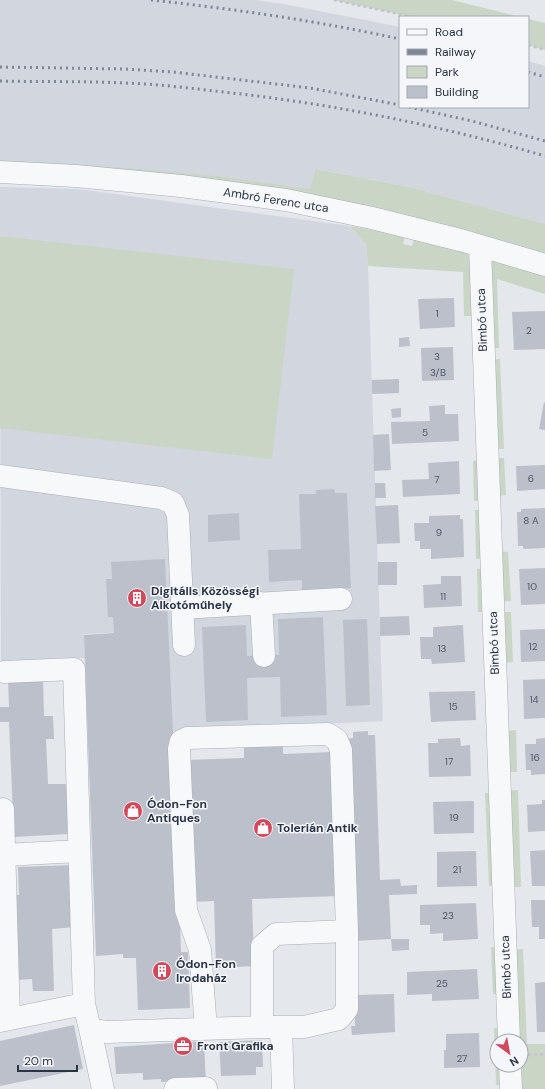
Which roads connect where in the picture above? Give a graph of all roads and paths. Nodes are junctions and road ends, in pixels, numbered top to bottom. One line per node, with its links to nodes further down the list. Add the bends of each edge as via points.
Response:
1 (334, 0): 2 (path)
2 (408, 16)
3 (529, 45): 4 (path)
4 (545, 50)
5 (0, 172): 6 (street, Ambró Ferenc utca, via 181,186 286,200 372,218)
6 (480, 246): 7 (street, Ambró Ferenc utca); 24 (street, Bimbó utca)
7 (545, 265)
8 (0, 476): 11 (street, via 161,498 173,503 178,515)
9 (341, 600): 10 (street)
10 (261, 604): 11 (street); 13 (street)
11 (182, 608): 12 (street)
12 (184, 645)
13 (264, 656)
14 (4, 672): 16 (street, via 74,669)
15 (3, 809): 17 (street)
16 (79, 851): 17 (street); 19 (street)
17 (4, 855): 20 (street)
18 (346, 931): 21 (street, via 347,1009 338,1019 304,1027); 21 (street, via 276,934 262,946); 23 (street, via 341,750 337,740 328,734 187,738 181,742 179,749 186,910 200,950)
19 (84, 1004): 20 (street); 22 (street)
20 (4, 1020)
21 (272, 1027): 23 (street); 31 (street)
22 (90, 1029): 23 (street, via 108,1032); 29 (street)
23 (206, 1029)
24 (509, 1033)
25 (545, 1054): 26 (path)
26 (529, 1055)
27 (510, 1073): 32 (street)
28 (206, 1088): 30 (street)
29 (102, 1089)
30 (175, 1089)
31 (283, 1089)
32 (511, 1089)

